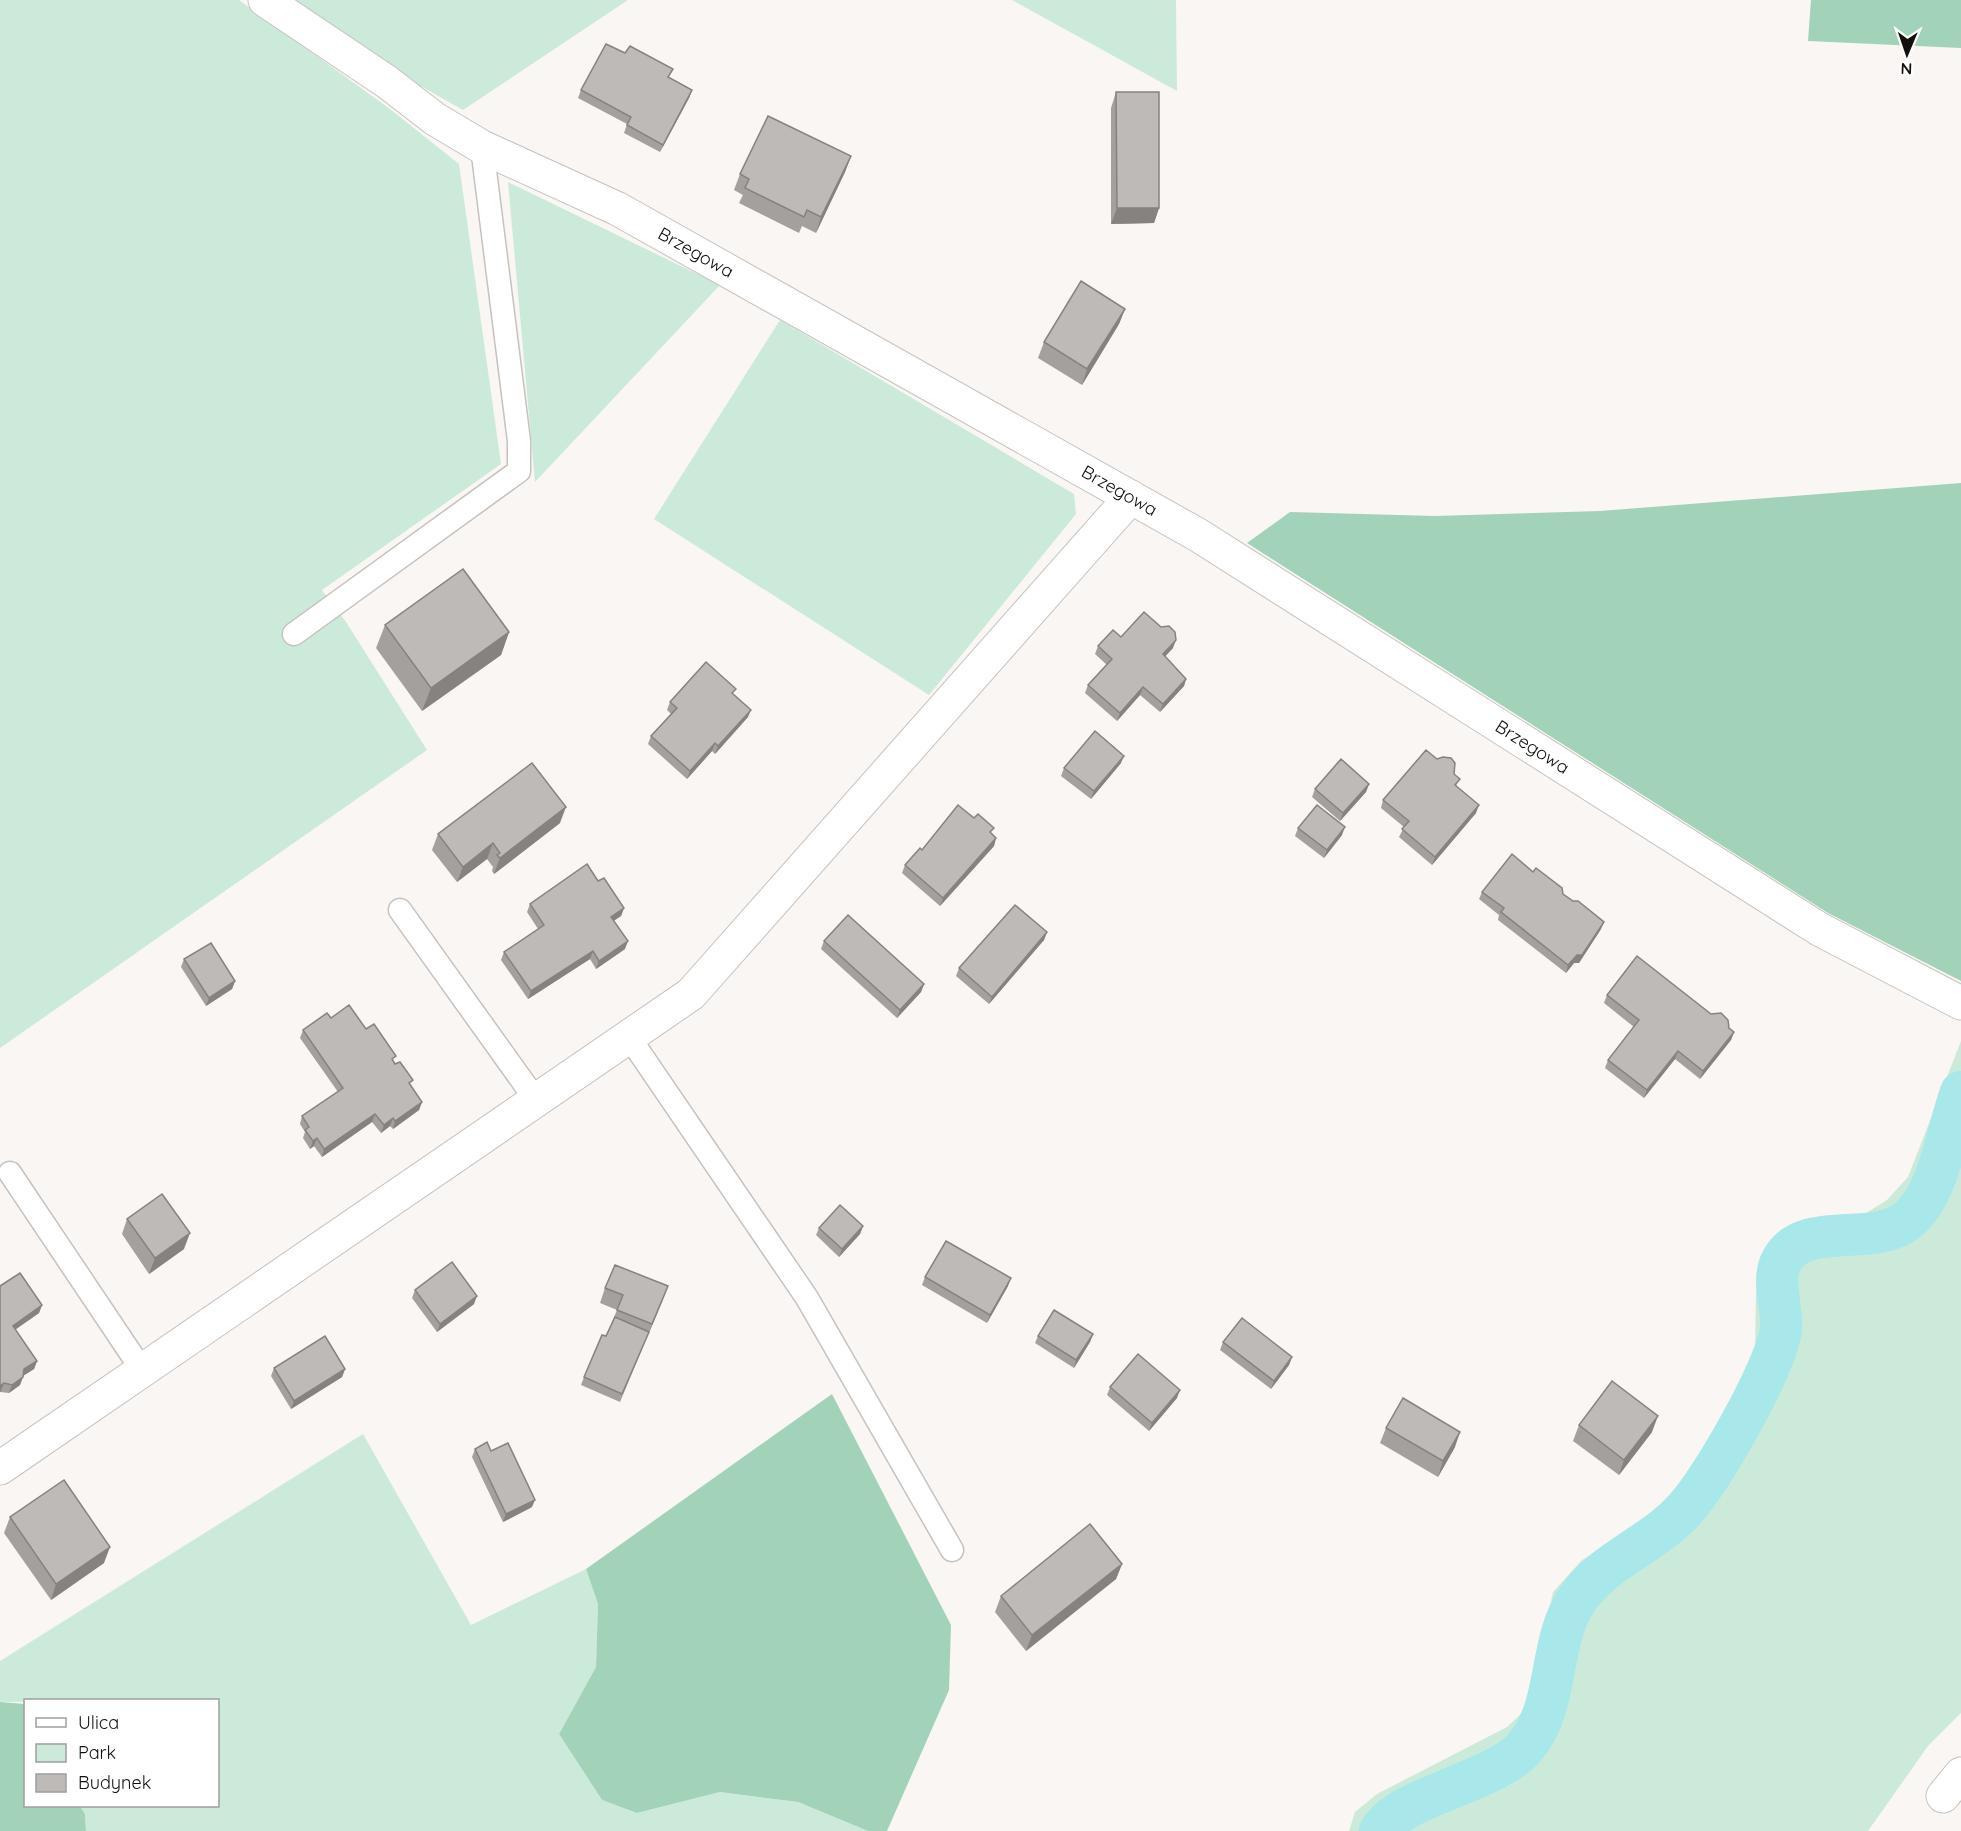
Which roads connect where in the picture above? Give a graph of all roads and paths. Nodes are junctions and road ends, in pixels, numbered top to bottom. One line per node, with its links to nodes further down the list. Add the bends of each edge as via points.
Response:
1 (265, 0): 2 (street, Brzegowa, via 435,119)
2 (482, 147): 3 (street, Brzegowa, via 618,209); 4 (lane, via 519,441 519,471)
3 (1131, 497): 6 (street, Brzegowa, via 1208,541 1819,929); 7 (street, via 691,994)
4 (294, 634)
5 (400, 910): 8 (lane)
6 (1961, 1003)
7 (629, 1037): 8 (street); 12 (lane, via 807,1298)
8 (536, 1100): 10 (street)
9 (10, 1173): 10 (lane)
10 (142, 1370): 11 (street)
11 (0, 1468)
12 (952, 1550)

